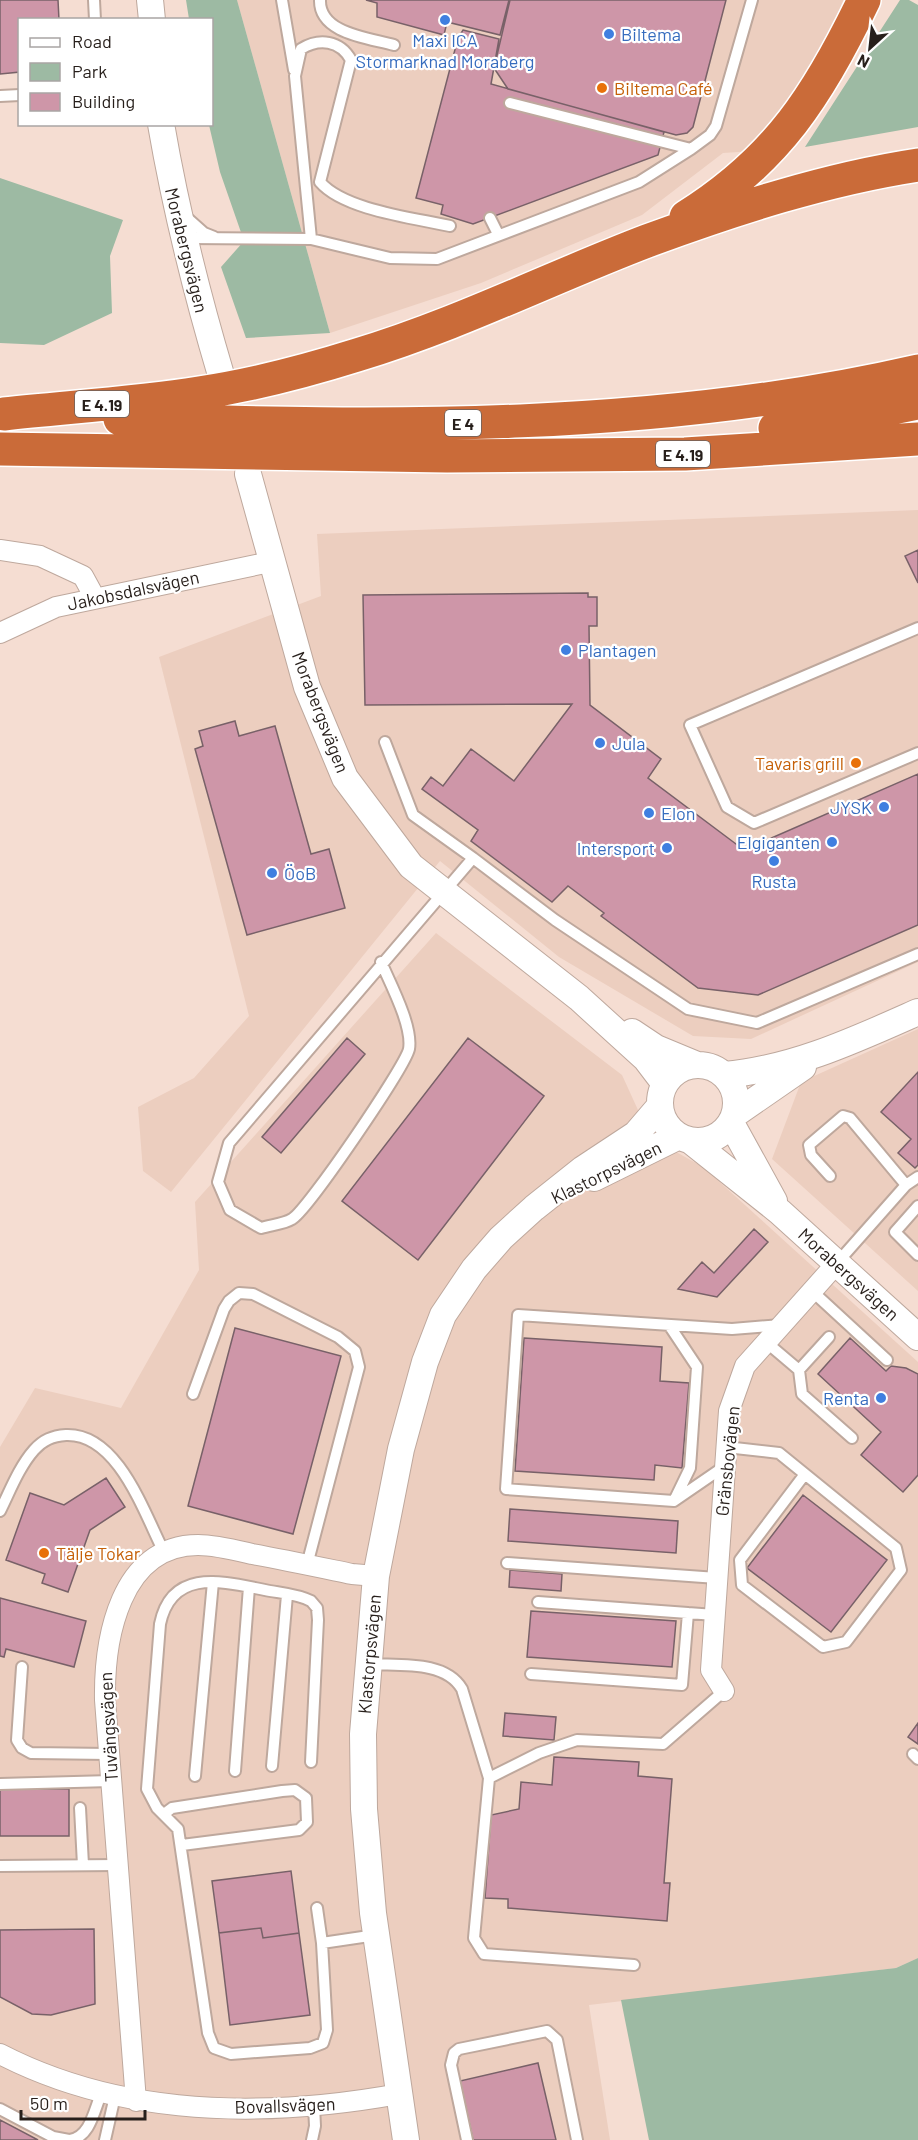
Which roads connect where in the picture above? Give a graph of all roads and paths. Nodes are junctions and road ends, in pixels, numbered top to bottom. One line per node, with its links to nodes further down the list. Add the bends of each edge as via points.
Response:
1 (94, 0): 7 (lane)
2 (150, 0): 8 (street)
3 (282, 0): 10 (lane)
4 (320, 0): 9 (lane, via 323,16 333,26)
5 (752, 0): 15 (lane, via 716,126)
6 (864, 0): 24 (highway, via 818,90 786,133 733,184)
7 (95, 18)
8 (152, 18)
9 (394, 45)
10 (295, 76): 19 (lane, via 301,49 313,42 347,51 351,60 320,182 330,193 355,203); 22 (lane)
11 (18, 95): 12 (lane)
12 (0, 96)
13 (510, 103): 15 (lane)
14 (161, 126): 17 (street, Morabergsvägen)
15 (691, 149): 20 (lane, via 639,182)
16 (918, 165): 24 (highway, E 4.19, via 756,204)
17 (171, 188): 21 (street, Morabergsvägen); 23 (lane, via 188,220)
18 (490, 218): 20 (lane)
19 (450, 226)
20 (498, 234): 22 (lane, via 436,259 420,261)
21 (183, 238): 23 (lane); 26 (street, Morabergsvägen)
22 (311, 239): 23 (lane)
23 (220, 240)
24 (647, 241): 28 (highway, E 4.19, via 423,333 295,373 200,393)
25 (918, 371): 28 (highway, E 4, via 863,384 734,403 586,418 287,425)
26 (221, 375)
27 (918, 403): 31 (highway, E 4, via 729,434)
28 (2, 414)
29 (918, 439): 31 (highway, E 4.19, via 685,454)
30 (0, 449): 31 (highway, E 4)
31 (447, 456)
32 (248, 474): 34 (street, Morabergsvägen)
33 (0, 550): 35 (street, via 40,556 82,576)
34 (270, 562): 35 (street, Jakobsdalsvägen); 41 (street, Morabergsvägen, via 307,687 345,778 411,866)
35 (95, 598): 37 (street, Jakobsdalsvägen, via 56,607)
36 (918, 628): 39 (lane, via 690,725 727,807 754,823)
37 (0, 633)
38 (385, 742): 40 (lane, via 413,815)
39 (918, 753)
40 (473, 858): 41 (lane); 42 (lane, via 555,920 688,1010 757,1023)
41 (444, 892): 43 (lane); 44 (street, Morabergsvägen)
42 (918, 954)
43 (381, 962): 43 (lane, via 229,1143 218,1182 230,1210 261,1228 293,1219 353,1140 409,1048 404,1015)
44 (579, 998): 47 (street, Morabergsvägen, via 656,1048); 49 (street, Morabergsvägen, via 646,1059)
45 (918, 1012): 46 (street)
46 (829, 1051): 48 (street, via 769,1069); 50 (street, via 784,1078)
47 (697, 1065): 48 (street, via 712,1067); 49 (street, via 677,1071)
48 (724, 1075): 50 (street, via 735,1093)
49 (662, 1095): 51 (street, via 669,1128); 56 (street, Klastorpsvägen, via 636,1134)
50 (733, 1119): 51 (street, via 716,1137 704,1141); 57 (street, Morabergsvägen)
51 (685, 1138): 56 (street, Klastorpsvägen); 57 (street, Morabergsvägen)
52 (830, 1176): 54 (lane, via 811,1155 809,1145 843,1116 850,1118)
53 (918, 1177): 54 (lane)
54 (906, 1185): 59 (lane)
55 (918, 1206): 58 (lane, via 895,1232)
56 (534, 1208): 77 (street, Klastorpsvägen, via 474,1269 443,1315 425,1362 401,1449)
57 (780, 1212): 59 (street, Morabergsvägen)
58 (918, 1256)
59 (837, 1263): 60 (street, Gränsbovägen); 64 (street, Morabergsvägen)
60 (812, 1291): 62 (street, Gränsbovägen); 66 (lane)
61 (669, 1325): 62 (lane, via 732,1329); 72 (lane, via 698,1367 690,1468); 72 (lane, via 518,1315 506,1489)
62 (782, 1325): 65 (street, Gränsbovägen)
63 (829, 1337): 67 (lane)
64 (918, 1337)
65 (766, 1342): 67 (lane); 70 (street, Gränsbovägen, via 745,1366 729,1411)
66 (887, 1360)
67 (799, 1370): 69 (lane, via 802,1394)
68 (193, 1394): 76 (lane, via 224,1309 239,1293 253,1294 338,1338 354,1351 359,1367 311,1541)
69 (852, 1438)
70 (726, 1456): 71 (lane, via 779,1453); 72 (lane); 78 (street, Gränsbovägen)
71 (805, 1474): 71 (lane, via 896,1548 901,1570 846,1642 823,1647 742,1585 740,1560)
72 (674, 1501)
73 (0, 1511): 74 (lane, via 39,1445 46,1439 81,1436 110,1454)
74 (164, 1552): 76 (street, Tuvängsvägen, via 212,1546); 89 (street, Tuvängsvägen, via 138,1573 111,1631 105,1664)
75 (507, 1563): 78 (lane)
76 (308, 1565): 77 (street, Tuvängsvägen)
77 (376, 1576): 85 (street, Klastorpsvägen)
78 (717, 1578): 84 (street, Gränsbovägen)
79 (213, 1582): 80 (lane); 93 (lane); 98 (lane, via 196,1583 174,1593 162,1617 147,1789)
80 (249, 1587): 81 (lane); 92 (lane)
81 (287, 1594): 90 (lane, via 307,1598 317,1608); 91 (lane)
82 (538, 1602): 83 (lane)
83 (688, 1613): 84 (lane); 87 (lane, via 682,1685)
84 (715, 1614): 88 (street, Gränsbovägen, via 711,1670)
85 (367, 1664): 94 (lane, via 435,1669 456,1678); 104 (street, Klastorpsvägen, via 364,1809)
86 (22, 1666): 89 (lane, via 17,1740 22,1748 32,1753)
87 (531, 1674)
88 (724, 1691): 94 (lane, via 663,1744 577,1740 539,1753)
89 (109, 1754): 95 (street, Tuvängsvägen)
90 (310, 1762)
91 (272, 1766)
92 (235, 1771)
93 (195, 1776)
94 (489, 1778): 106 (lane, via 474,1938 484,1954)
95 (111, 1781): 96 (lane); 101 (street, Tuvängsvägen)
96 (0, 1784)
97 (80, 1808): 100 (lane)
98 (164, 1814): 99 (lane, via 178,1829); 99 (lane, via 172,1808 282,1791 295,1790 306,1798 307,1822 299,1830)
99 (182, 1845): 105 (lane, via 208,2033 219,2051 231,2054 310,2048 323,2043 327,2030)
100 (83, 1865): 101 (lane); 102 (lane)
101 (118, 1865): 110 (street, Tuvängsvägen)
102 (0, 1866)
103 (318, 1908): 105 (lane)
104 (376, 1935): 105 (lane); 108 (street, Klastorpsvägen)
105 (322, 1943)
106 (634, 1965)
107 (0, 2054): 109 (street, Bovallsvägen, via 66,2084)
108 (399, 2094): 111 (street, Bovallsvägen); 116 (street, Klastorpsvägen)
109 (108, 2095): 110 (street, Bovallsvägen); 113 (lane, via 87,2130); 114 (lane)
110 (136, 2101): 111 (street, Bovallsvägen, via 173,2106)
111 (314, 2106): 115 (lane)
112 (0, 2109): 113 (lane, via 53,2137)
113 (69, 2140)
114 (105, 2140)
115 (312, 2140)
116 (406, 2140)
117 (467, 2140): 118 (lane, via 452,2065 454,2053 547,2031 557,2040)
118 (577, 2140)

